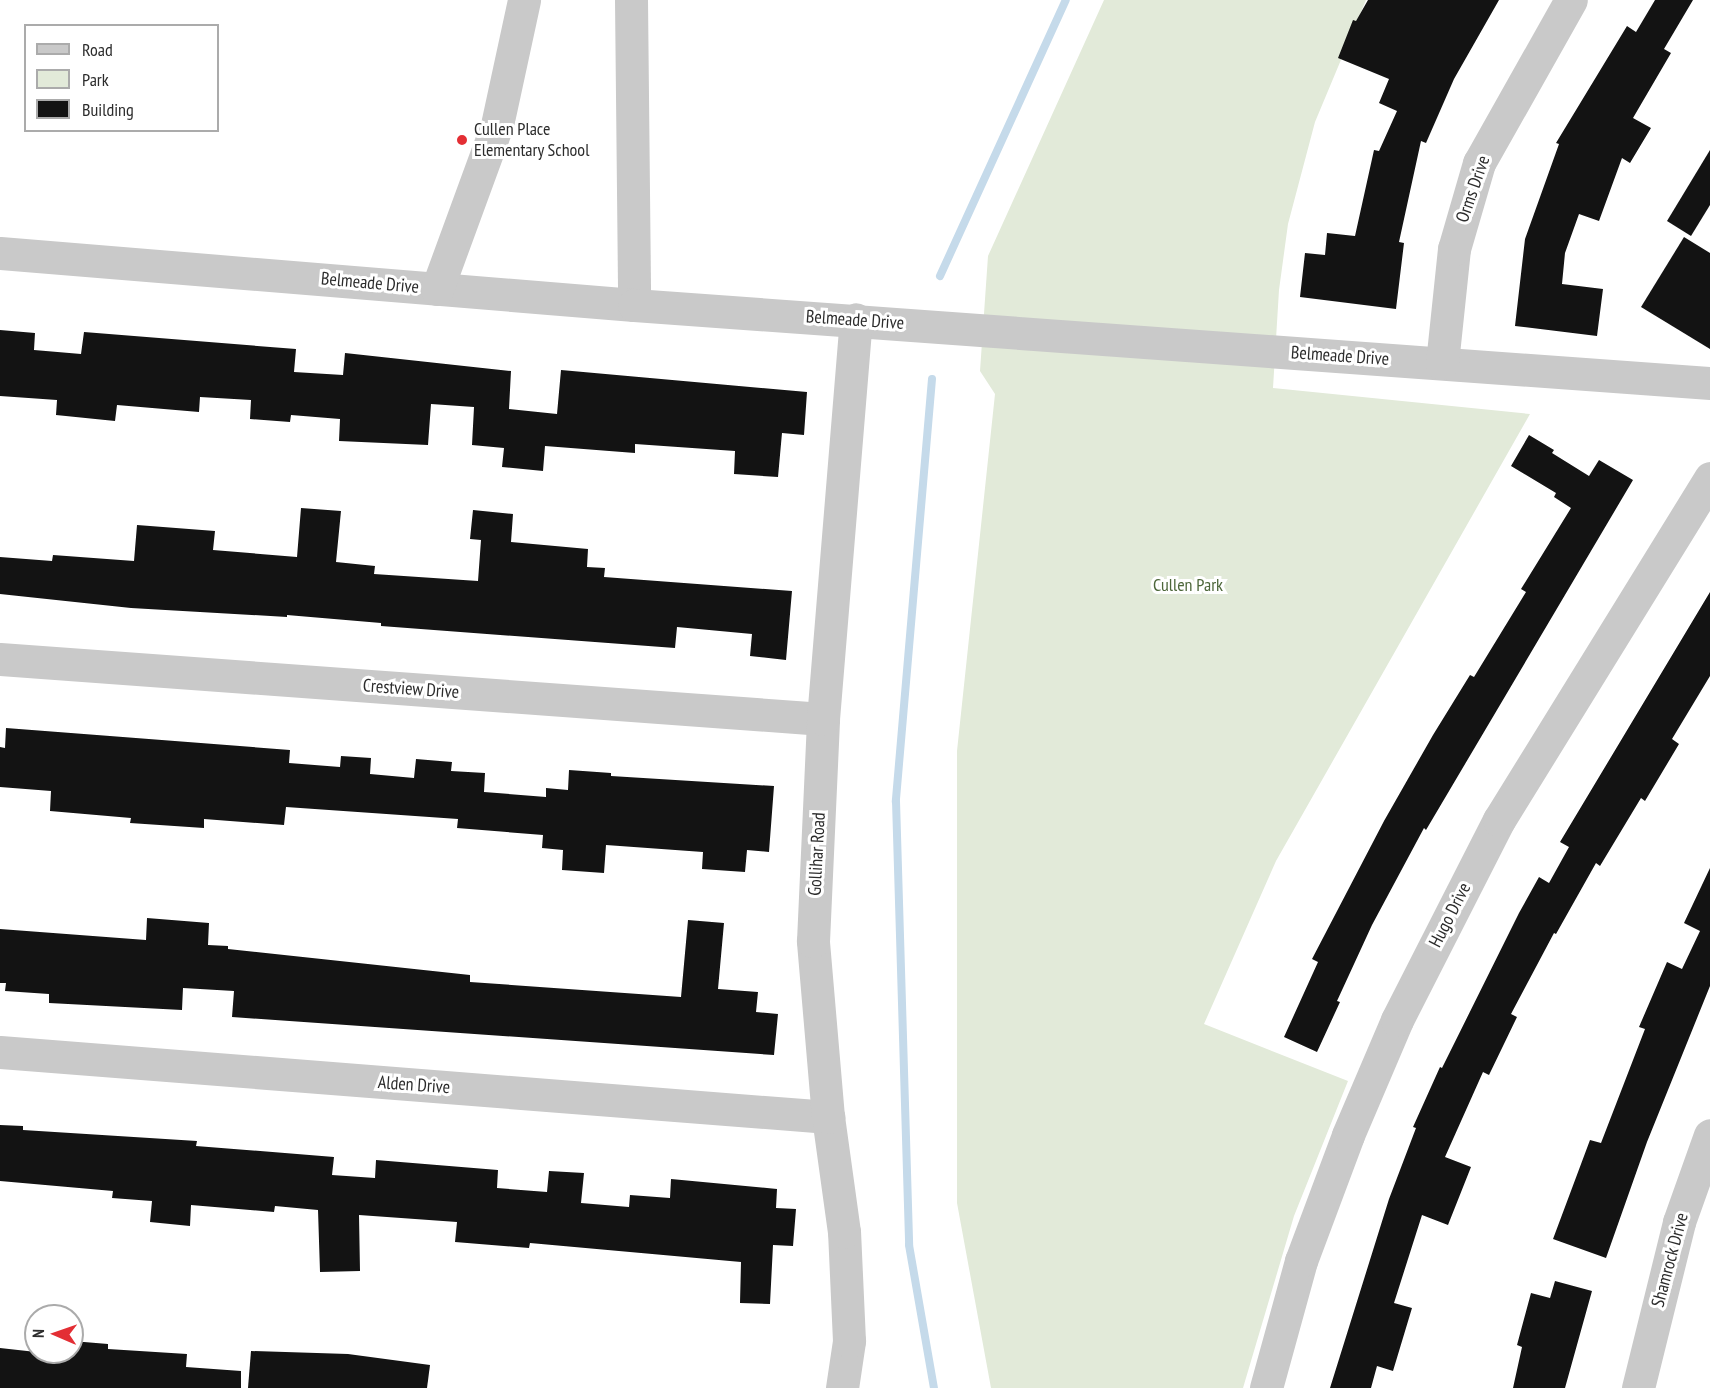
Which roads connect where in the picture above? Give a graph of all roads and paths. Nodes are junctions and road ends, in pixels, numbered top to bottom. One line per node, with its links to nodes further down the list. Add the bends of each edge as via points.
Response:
1 (524, 0): 5 (street, via 497,125)
2 (631, 0): 6 (street)
3 (1571, 0): 8 (street, Orms Drive, via 1479,163 1454,249)
4 (0, 253): 5 (street, Belmeade Drive)
5 (437, 289): 6 (street, Belmeade Drive)
6 (634, 305): 7 (street, Belmeade Drive)
7 (856, 319): 8 (street, Belmeade Drive); 12 (street, Gollihar Road)
8 (1442, 363): 9 (street, Belmeade Drive)
9 (1710, 383)
10 (1710, 478): 17 (street, Hugo Drive, via 1499,820 1397,1020 1301,1261)
11 (0, 659): 12 (street, Crestview Drive)
12 (823, 718): 14 (street, Gollihar Road, via 813,941)
13 (0, 1052): 14 (street, Alden Drive)
14 (828, 1117): 16 (street, Gollihar Road, via 844,1232 849,1341)
15 (1710, 1135): 18 (street, Shamrock Drive, via 1679,1222)
16 (842, 1388)
17 (1266, 1388)
18 (1638, 1388)

